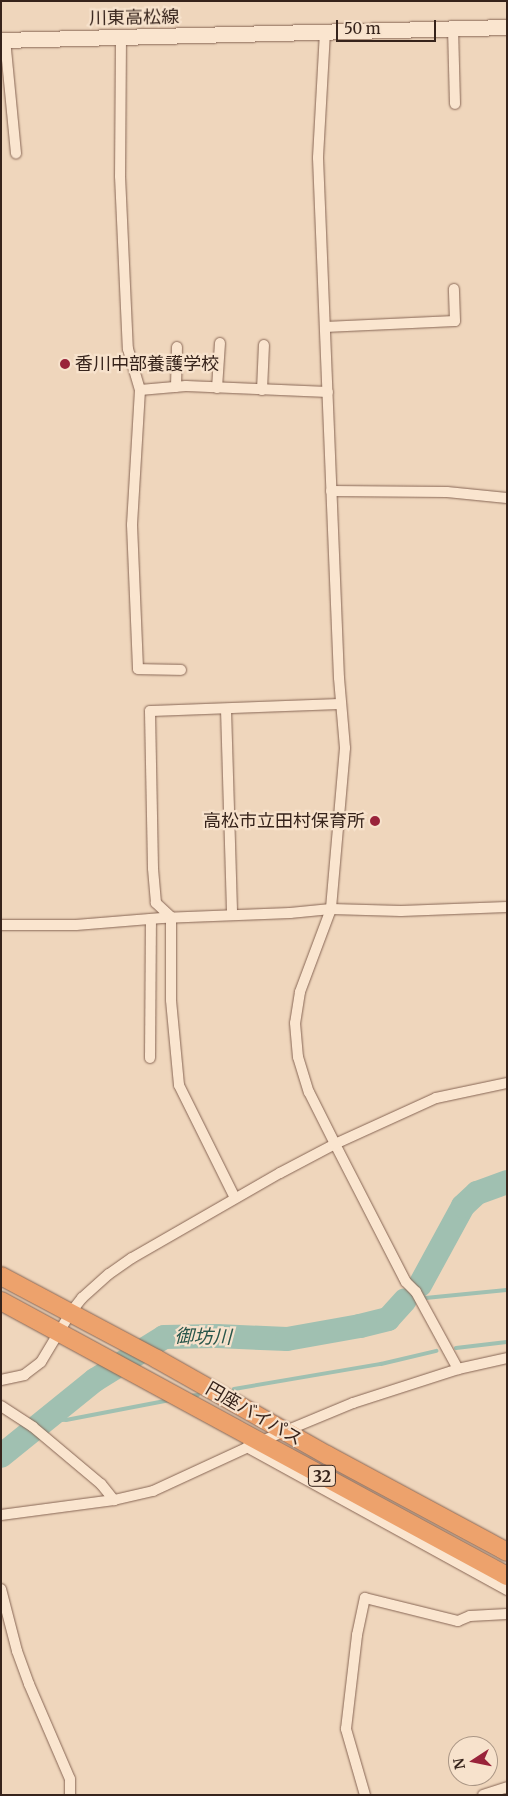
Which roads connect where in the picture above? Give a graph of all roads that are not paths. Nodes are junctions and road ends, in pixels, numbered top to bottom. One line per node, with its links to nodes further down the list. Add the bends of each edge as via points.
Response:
1 (507, 27): 2 (main road, 川東高松線)
2 (453, 28): 3 (main road, 川東高松線); 6 (street)
3 (325, 32): 4 (main road, 川東高松線); 9 (street, via 318,158)
4 (121, 37): 5 (main road, 川東高松線); 15 (street, via 120,176 128,349)
5 (3, 40): 7 (street)
6 (455, 104)
7 (16, 153)
8 (454, 289): 9 (street, via 455,321)
9 (325, 327): 17 (street)
10 (220, 343): 14 (street)
11 (264, 345): 16 (street)
12 (176, 347): 13 (street)
13 (176, 387): 14 (street); 15 (street)
14 (217, 388): 16 (street)
15 (140, 390): 20 (street, via 132,525 138,669)
16 (262, 390): 17 (street)
17 (328, 392): 18 (street)
18 (331, 491): 19 (street, via 447,492); 21 (street)
19 (507, 498)
20 (181, 670)
21 (341, 704): 22 (street); 24 (street, via 345,748)
22 (226, 708): 25 (street); 26 (street, via 150,711 156,903)
23 (507, 907): 24 (street, via 401,911)
24 (331, 909): 25 (street); 31 (street, via 300,992 295,1024 298,1056 308,1092)
25 (232, 915): 26 (street)
26 (171, 917): 27 (street); 32 (street, via 171,1000 178,1085)
27 (151, 919): 28 (street, via 49,926); 29 (street)
28 (1, 925)
29 (150, 1058)
30 (507, 1083): 31 (street, via 436,1098)
31 (334, 1144): 32 (street); 38 (street, via 406,1282 416,1292)
32 (235, 1198): 35 (street, via 114,1270)
33 (1, 1276): 35 (highway, 円座バイパス / 32)
34 (1, 1301): 36 (highway, 円座バイパス / 32)
35 (71, 1312): 36 (street); 41 (highway, 円座バイパス / 32)
36 (60, 1332): 39 (street, via 41,1362 24,1375); 42 (highway, 円座バイパス / 32)
37 (507, 1358): 38 (street)
38 (458, 1369): 41 (street, via 353,1403)
39 (1, 1380)
40 (1, 1406): 43 (street, via 33,1427 102,1484)
41 (286, 1432): 42 (street); 45 (highway, 円座バイパス / 32)
42 (253, 1444): 43 (street, via 154,1491); 46 (highway, 円座バイパス / 32); 48 (street)
43 (114, 1500): 44 (street)
44 (1, 1515)
45 (507, 1552)
46 (507, 1576)
47 (1, 1589): 51 (street, via 17,1651 70,1779)
48 (507, 1590)
49 (507, 1614): 52 (street, via 470,1616 458,1621 365,1598 356,1635 346,1729)
50 (507, 1787): 53 (street)
51 (70, 1795)
52 (365, 1795)
53 (483, 1795)

